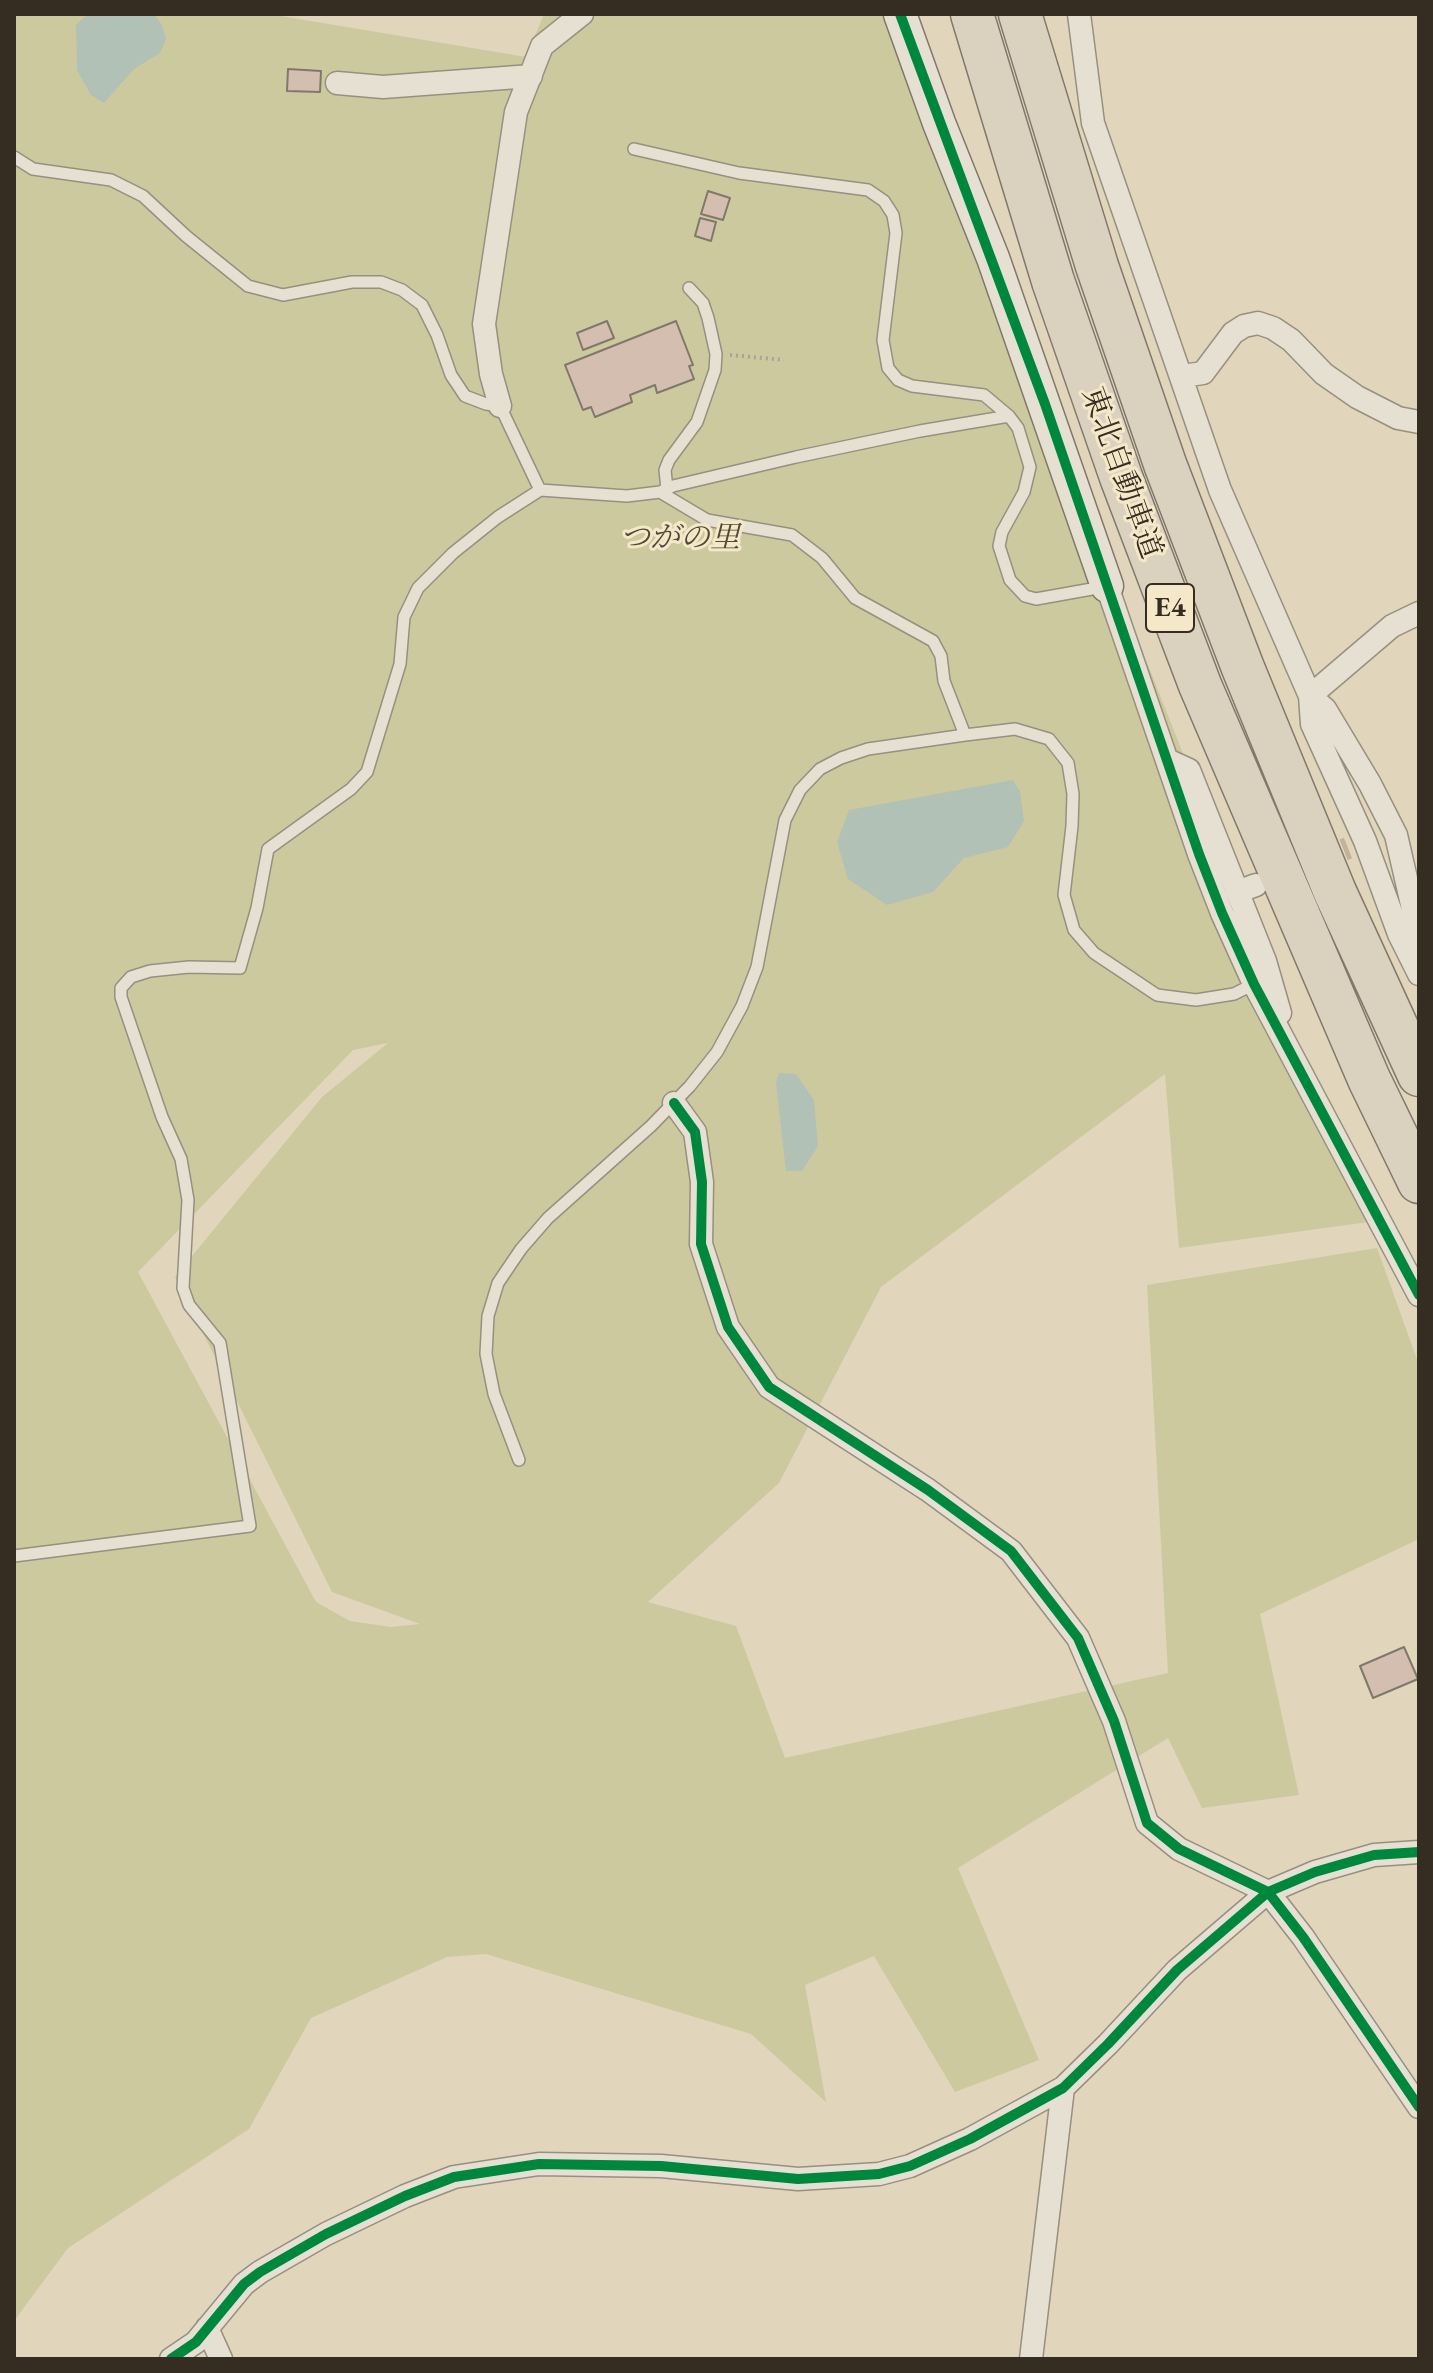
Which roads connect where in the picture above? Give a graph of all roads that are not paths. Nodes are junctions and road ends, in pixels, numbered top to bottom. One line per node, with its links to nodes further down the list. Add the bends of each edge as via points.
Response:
1 (582, 14): 6 (street, via 542,46)
2 (900, 14): 17 (street, via 993,258)
3 (972, 14): 28 (highway, 東北自動車道 / E4, via 1053,281 1200,685 1369,1079)
4 (1020, 14): 26 (highway, 東北自動車道 / E4, via 1165,464 1335,892)
5 (1079, 14): 11 (street, via 1093,123)
6 (531, 76): 7 (street, via 383,87); 12 (street, via 516,112 484,324)
7 (337, 83)
8 (634, 149): 13 (lane, via 739,173 868,190 884,201 896,233 883,340 888,368 912,386 984,395)
9 (14, 157): 12 (lane, via 33,169 111,180 143,196 248,286 283,295 352,282 381,282 402,290 422,305 465,396)
10 (689, 288): 16 (lane, via 703,303 715,370 697,422 669,460)
11 (1182, 376): 14 (street, via 1203,373 1233,333 1258,323 1291,340 1324,374 1357,397 1398,418); 19 (street, via 1220,490)
12 (500, 406): 15 (lane)
13 (1009, 416): 16 (lane, via 905,434); 17 (lane, via 1030,467 999,546 1010,580 1025,596 1036,599)
14 (1419, 422)
15 (540, 490): 16 (lane, via 627,496); 31 (lane, via 453,553 418,588 404,617 400,664 367,772 268,849 240,968 150,971 131,977 121,988 162,1117 181,1159 188,1200 183,1288 189,1305 220,1343 250,1526)
16 (663, 490): 20 (lane, via 707,520 792,535 822,558 855,598 933,641)
17 (1107, 586): 21 (street)
18 (1419, 613): 19 (street, via 1392,626)
19 (1310, 696): 22 (street, via 1325,709 1396,835); 23 (street, via 1312,724 1356,844)
20 (965, 735): 24 (lane, via 1015,729 1049,739 1068,763 1073,794 1064,895 1074,930 1094,953 1157,995 1196,1000 1234,994); 27 (lane, via 868,749 820,769 800,790 785,820 757,967 742,1006 717,1052)
21 (1167, 760): 24 (street, via 1199,854); 25 (street, via 1189,770 1247,888)
22 (1419, 935)
23 (1419, 974)
24 (1254, 984): 25 (street)
25 (1292, 1056): 29 (street)
26 (1419, 1075)
27 (674, 1103): 30 (lane, via 548,1218 498,1283 488,1316 486,1354 494,1394); 33 (street, via 695,1132 702,1182 701,1244 728,1327 769,1387 1011,1551 1078,1638 1114,1721 1147,1823 1179,1849)
28 (1419, 1182)
29 (1419, 1295)
30 (519, 1460)
31 (14, 1556)
32 (1419, 1852): 33 (street, via 1374,1855)
33 (1268, 1892): 34 (street, via 1177,1970); 35 (street)
34 (1063, 2088): 36 (street, via 970,2139 879,2174 798,2179 661,2166 539,2164 454,2177 326,2234 260,2272); 39 (street)
35 (1419, 2107)
36 (207, 2328): 37 (street); 38 (street)
37 (171, 2359)
38 (221, 2359)
39 (1031, 2359)

